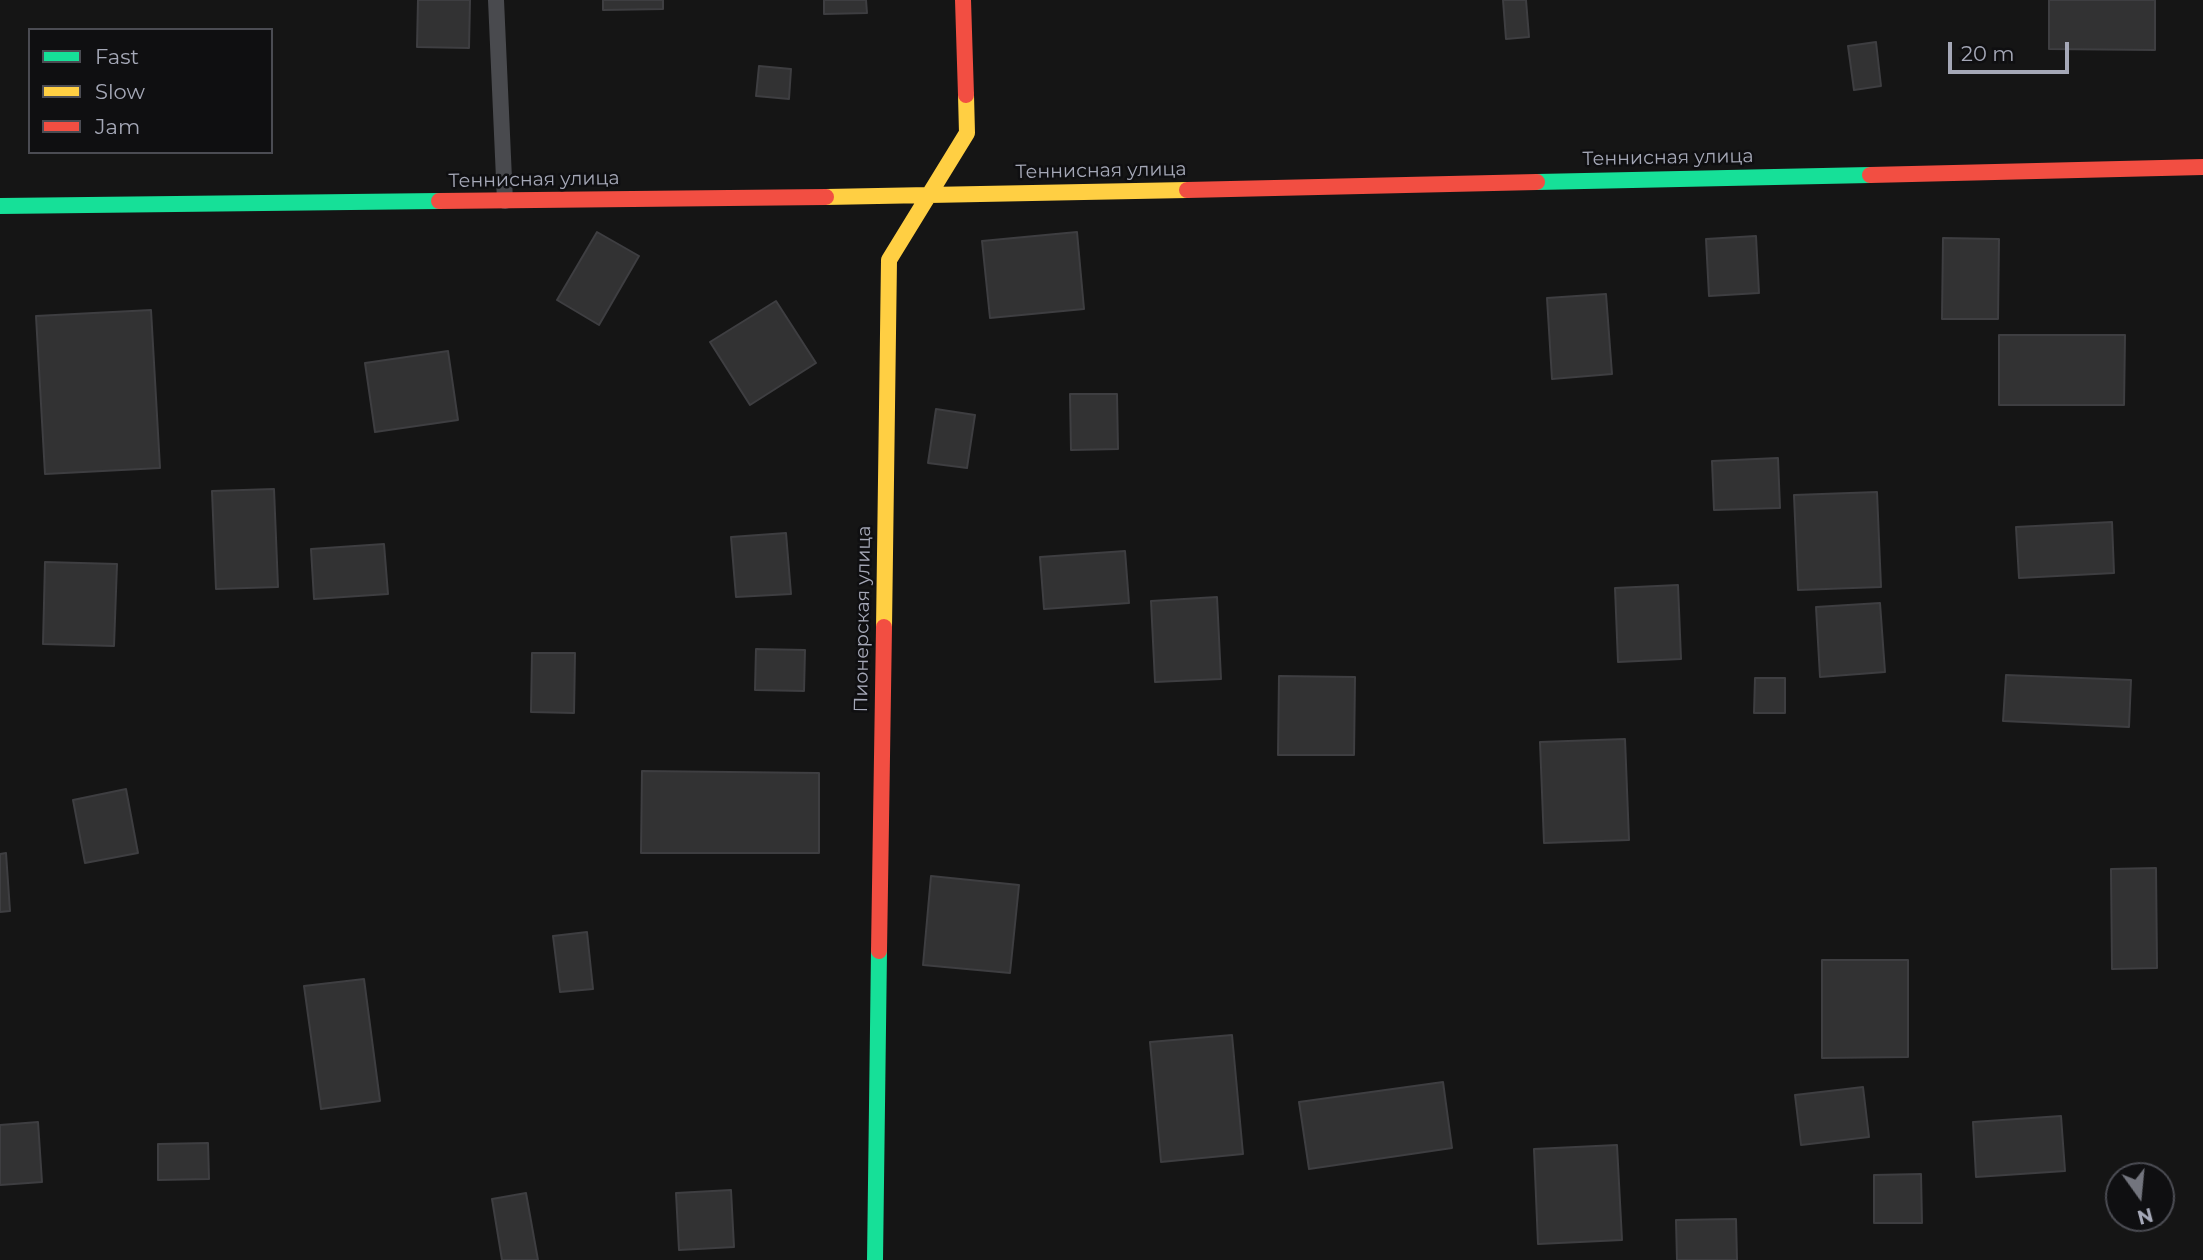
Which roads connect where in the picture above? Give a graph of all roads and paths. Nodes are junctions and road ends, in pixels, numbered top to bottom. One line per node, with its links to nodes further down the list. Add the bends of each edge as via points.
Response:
1 (496, 0): 5 (lane)
2 (963, 0): 4 (street, Пионерская улица, via 967,133)
3 (2203, 167): 4 (street, Теннисная улица)
4 (931, 196): 5 (street, Теннисная улица); 7 (street, Пионерская улица, via 890,260)
5 (505, 201): 6 (street, Теннисная улица)
6 (0, 206)
7 (874, 1260)

